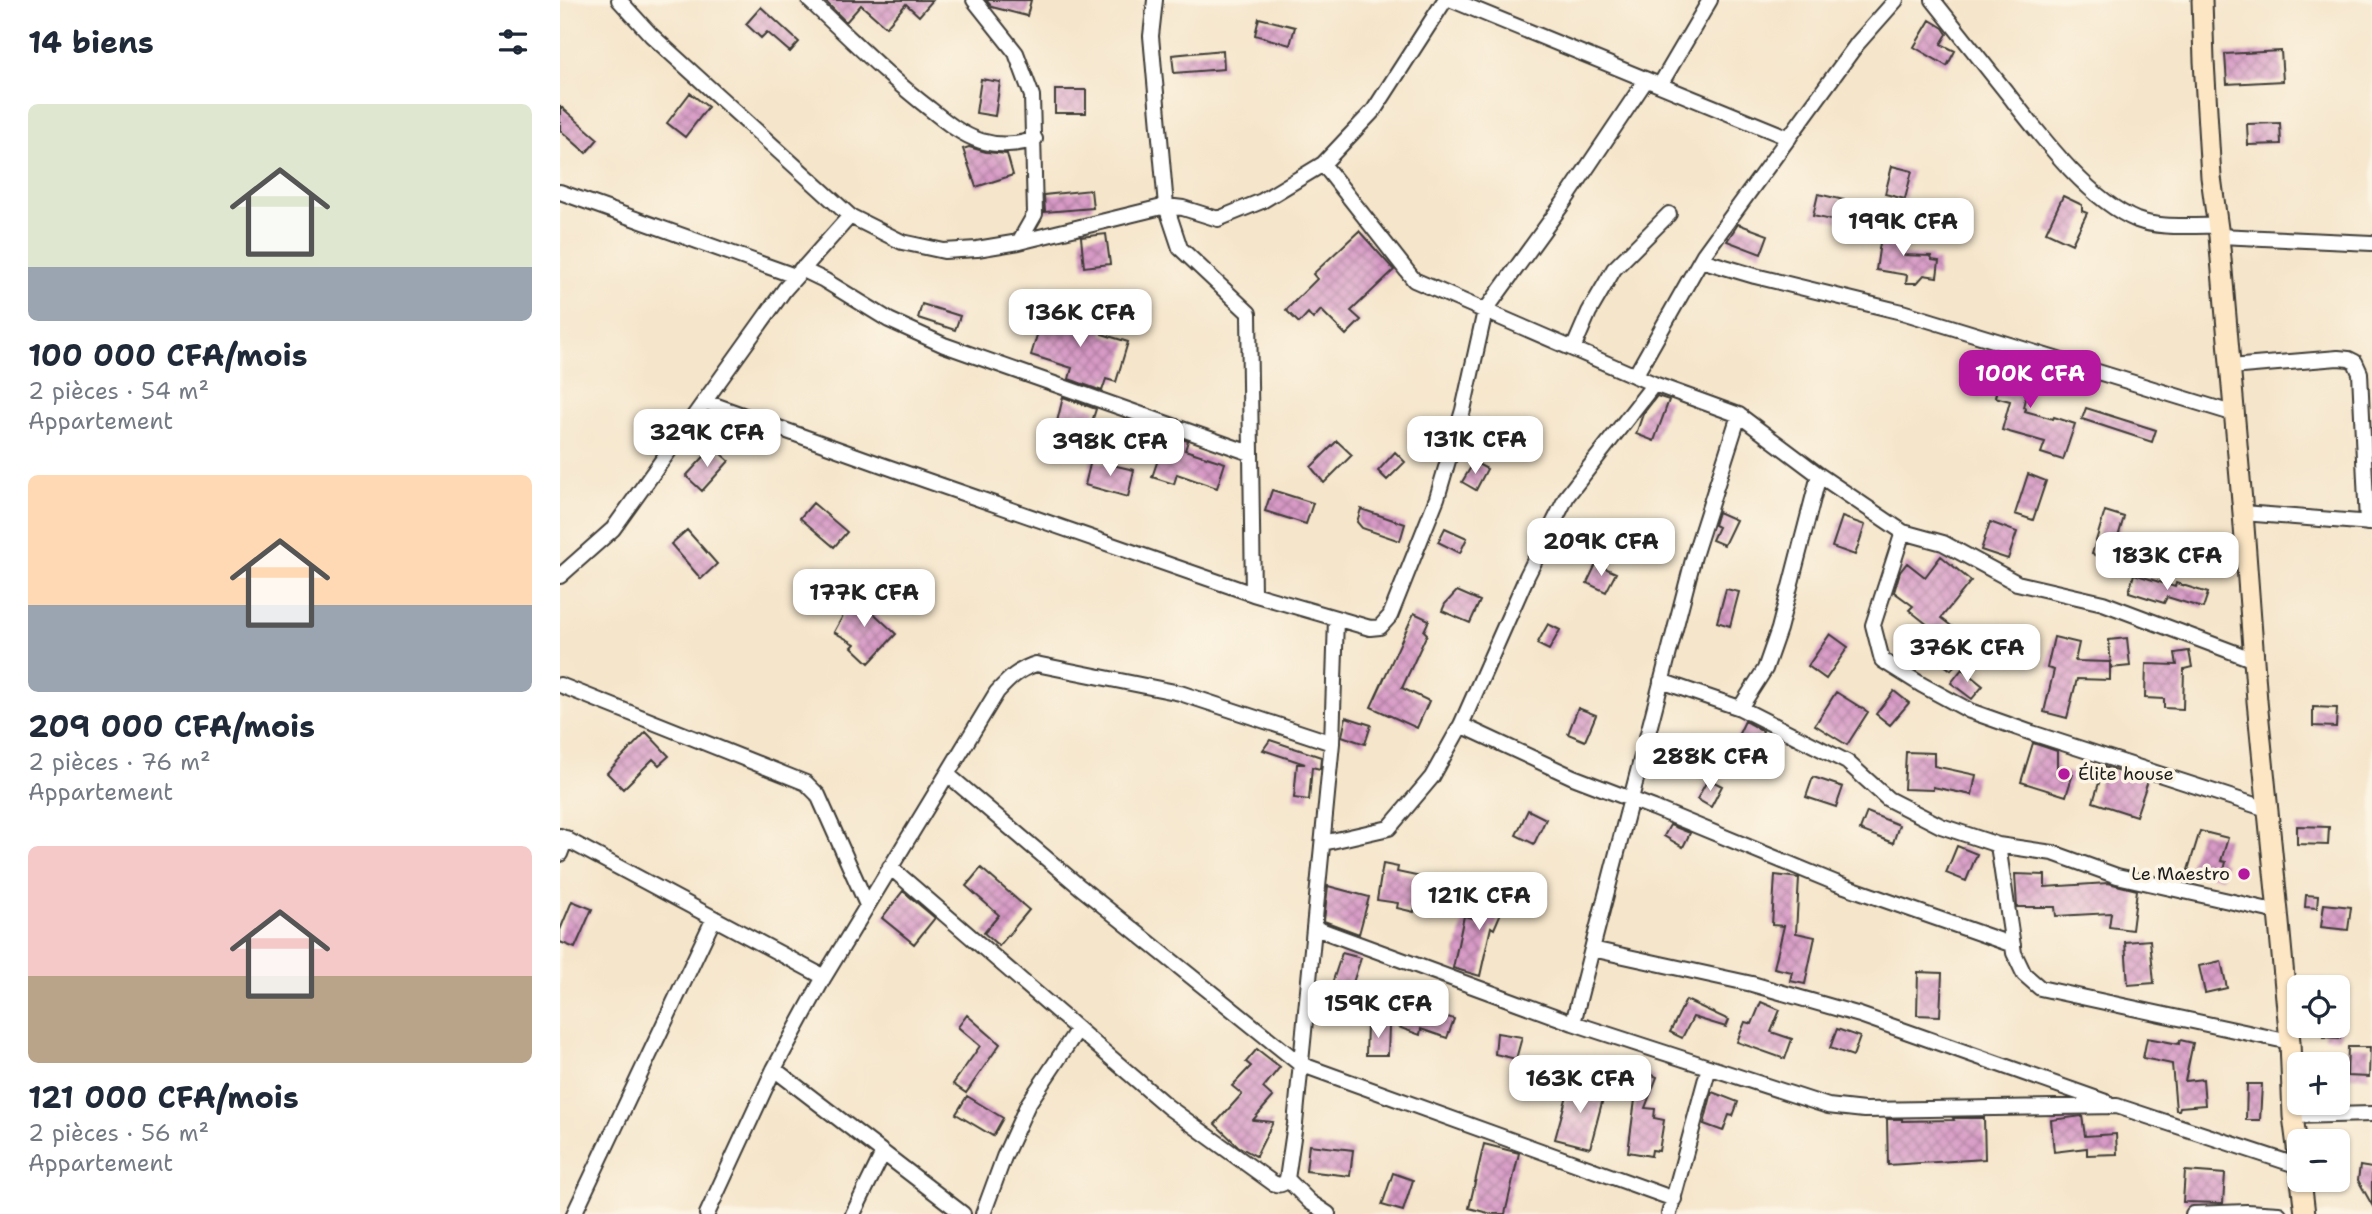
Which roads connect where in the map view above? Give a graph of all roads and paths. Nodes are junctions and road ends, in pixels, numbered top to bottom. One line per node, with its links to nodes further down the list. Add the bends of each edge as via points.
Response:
1 (619, 0): 18 (street, via 650,35)
2 (809, 0): 13 (street, via 906,91 954,128 997,144)
3 (974, 0): 13 (street, via 1016,53 1032,96)
4 (1154, 0): 16 (street, via 1151,36)
5 (1445, 0): 14 (street, via 1374,110)
6 (1452, 0): 11 (street)
7 (1710, 0): 11 (street)
8 (1933, 0): 19 (street, via 2040,135 2091,190 2138,220)
9 (2202, 0): 19 (main road)
10 (1892, 2): 12 (street)
11 (1653, 83): 12 (street); 24 (street)
12 (1789, 138): 22 (street)
13 (1035, 139): 20 (street, via 1035,214)
14 (1323, 164): 16 (street, via 1262,201 1218,219); 24 (street, via 1413,280)
15 (560, 192): 23 (street)
16 (1166, 206): 20 (street); 32 (street, via 1180,248 1249,313)
17 (1669, 214): 25 (street, via 1615,269)
18 (849, 216): 20 (street, via 902,242 944,251); 23 (street)
19 (2218, 231): 21 (street); 26 (main road)
20 (1018, 242)
21 (2372, 243)
22 (1701, 260): 27 (street); 30 (street, via 1902,312)
23 (798, 272): 29 (street); 32 (street, via 824,280 889,320 944,345)
24 (1485, 311): 25 (street); 39 (street, via 1437,498 1390,617 1380,627 1370,628)
25 (1573, 349): 27 (street)
26 (2230, 367): 30 (main road); 35 (street, via 2338,358 2355,362 2360,373)
27 (1635, 376): 28 (street)
28 (1654, 384): 31 (street); 44 (street, via 1567,496)
29 (706, 401): 37 (street, via 613,529); 38 (street)
30 (2235, 414): 34 (main road)
31 (1739, 415): 33 (street); 41 (street, via 1694,556)
32 (1250, 453): 38 (street)
33 (1819, 475): 36 (street); 43 (street, via 1779,629 1765,669)
34 (2243, 513): 35 (street); 40 (main road)
35 (2370, 523)
36 (1903, 532): 40 (street, via 1943,543 2017,583 2103,603); 48 (street, via 1873,625 1882,660 1970,711)
37 (560, 576)
38 (1254, 594): 39 (street)
39 (1336, 619): 45 (street)
40 (2254, 660): 48 (main road)
41 (1661, 681): 43 (street); 47 (street)
42 (560, 685): 54 (street, via 806,783 818,795)
43 (1740, 708): 51 (street, via 1847,762 1888,799 1941,826)
44 (1461, 725): 47 (street); 50 (street, via 1432,777 1389,828)
45 (1332, 743): 46 (street, via 1180,693 1036,664 1012,676 997,691); 50 (street)
46 (947, 774): 53 (street); 64 (street)
47 (1631, 800): 58 (street, via 1836,883); 59 (street)
48 (2267, 809): 55 (main road)
49 (563, 837): 52 (street); 56 (street)
50 (1323, 843): 57 (street)
51 (1998, 845): 55 (street, via 2053,853 2117,876); 58 (street)
52 (560, 853)
53 (890, 867): 54 (street); 62 (street)
54 (867, 905): 60 (street)
55 (2278, 912): 63 (main road)
56 (714, 918): 60 (street); 78 (street)
57 (1315, 928): 61 (street); 64 (street)
58 (2013, 945): 63 (street, via 2024,974 2040,988)
59 (1592, 948): 61 (street); 67 (street, via 1752,984 1860,1015)
60 (824, 977): 66 (street)
61 (1573, 1023): 65 (street)
62 (1078, 1029): 73 (street, via 1168,1107 1273,1183 1284,1184); 82 (street, via 1028,1104)
63 (2290, 1042): 69 (main road)
64 (1300, 1064): 73 (street); 75 (street)
65 (1709, 1067): 67 (street, via 1828,1106 1864,1110); 75 (street)
66 (774, 1069): 71 (street); 79 (street)
67 (2117, 1106): 72 (street)
68 (2372, 1114): 69 (street)
69 (2293, 1116): 70 (main road)
70 (2294, 1129)
71 (883, 1153): 80 (street); 81 (street)
72 (2287, 1164)
73 (1287, 1179): 76 (street)
74 (2302, 1192): 87 (main road)
75 (1674, 1199): 84 (street)
76 (1314, 1208): 83 (street)
77 (2247, 1213): 85 (street); 86 (street)
78 (574, 1214)
79 (707, 1214)
80 (853, 1214)
81 (963, 1214)
82 (983, 1214)
83 (1328, 1214)
84 (1669, 1214)
85 (2193, 1214)
86 (2279, 1214)
87 (2305, 1214)

